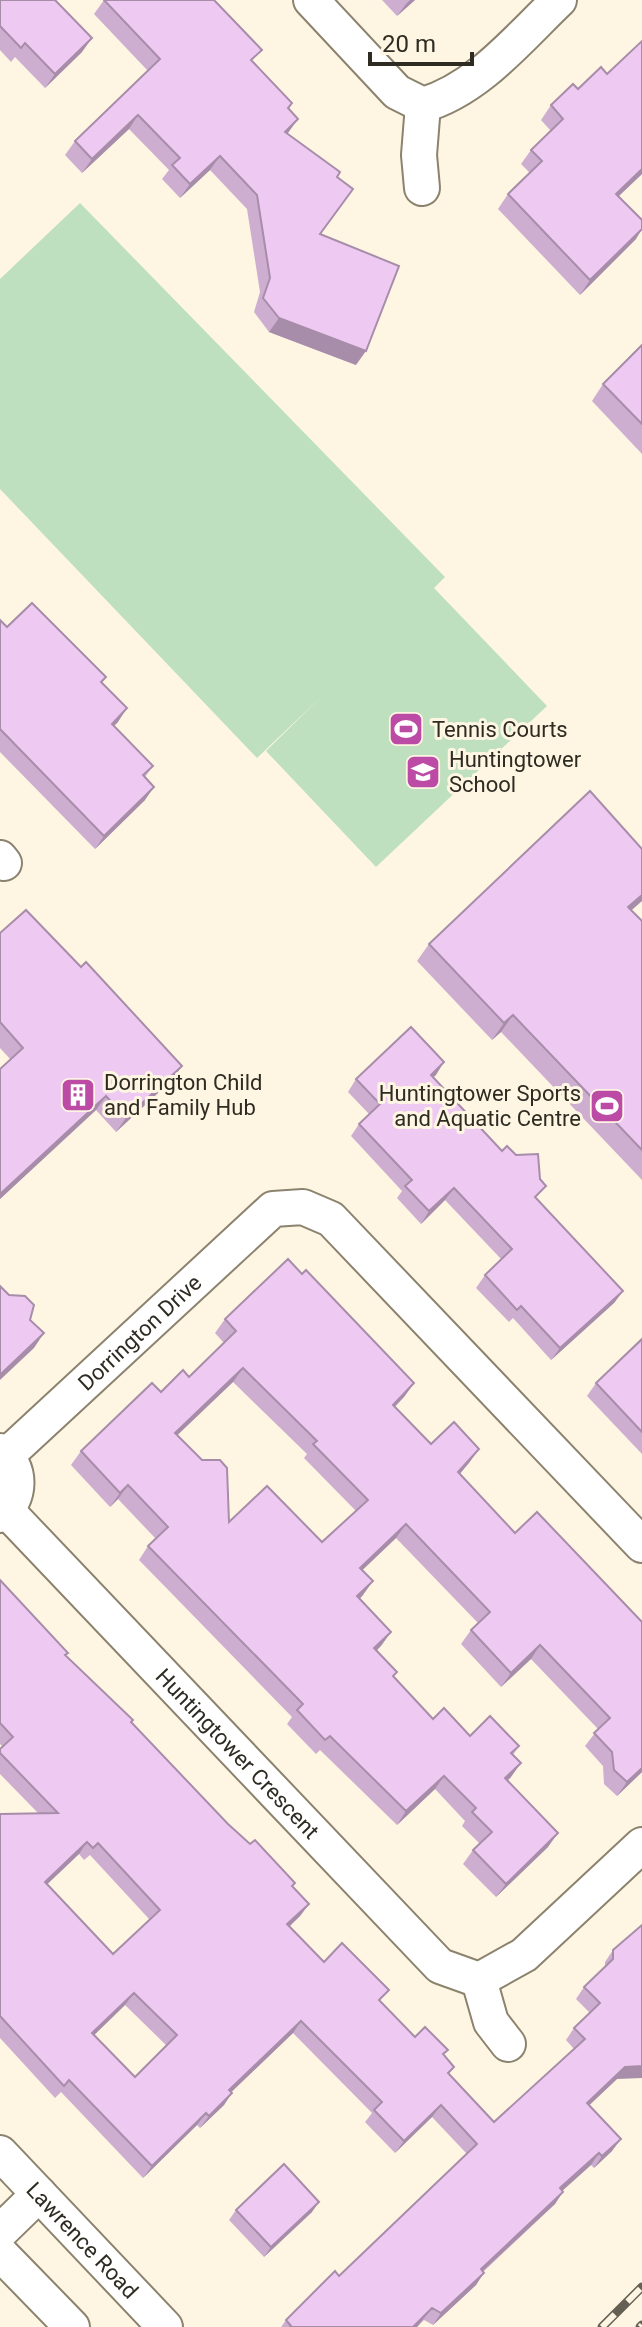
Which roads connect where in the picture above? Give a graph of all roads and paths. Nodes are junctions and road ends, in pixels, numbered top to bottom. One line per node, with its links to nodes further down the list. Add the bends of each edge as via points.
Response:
1 (311, 0): 3 (street, via 397,92)
2 (559, 0): 3 (street, via 476,78 446,98)
3 (423, 105): 4 (street)
4 (422, 188)
5 (3, 1453): 6 (street, via 17,1480); 7 (street, Dorrington Drive, via 273,1209 303,1207 331,1219)
6 (3, 1512): 9 (street, Huntingtower Crescent, via 440,1966)
7 (642, 1545)
8 (642, 1845): 9 (street, via 524,1955)
9 (479, 1980): 10 (street, via 491,2022)
10 (508, 2044)
11 (0, 2153): 12 (street, Lawrence Road)
12 (39, 2194): 13 (street); 16 (street, Lawrence Road)
13 (0, 2232)
14 (0, 2253): 15 (street)
15 (72, 2327)
16 (165, 2327)

